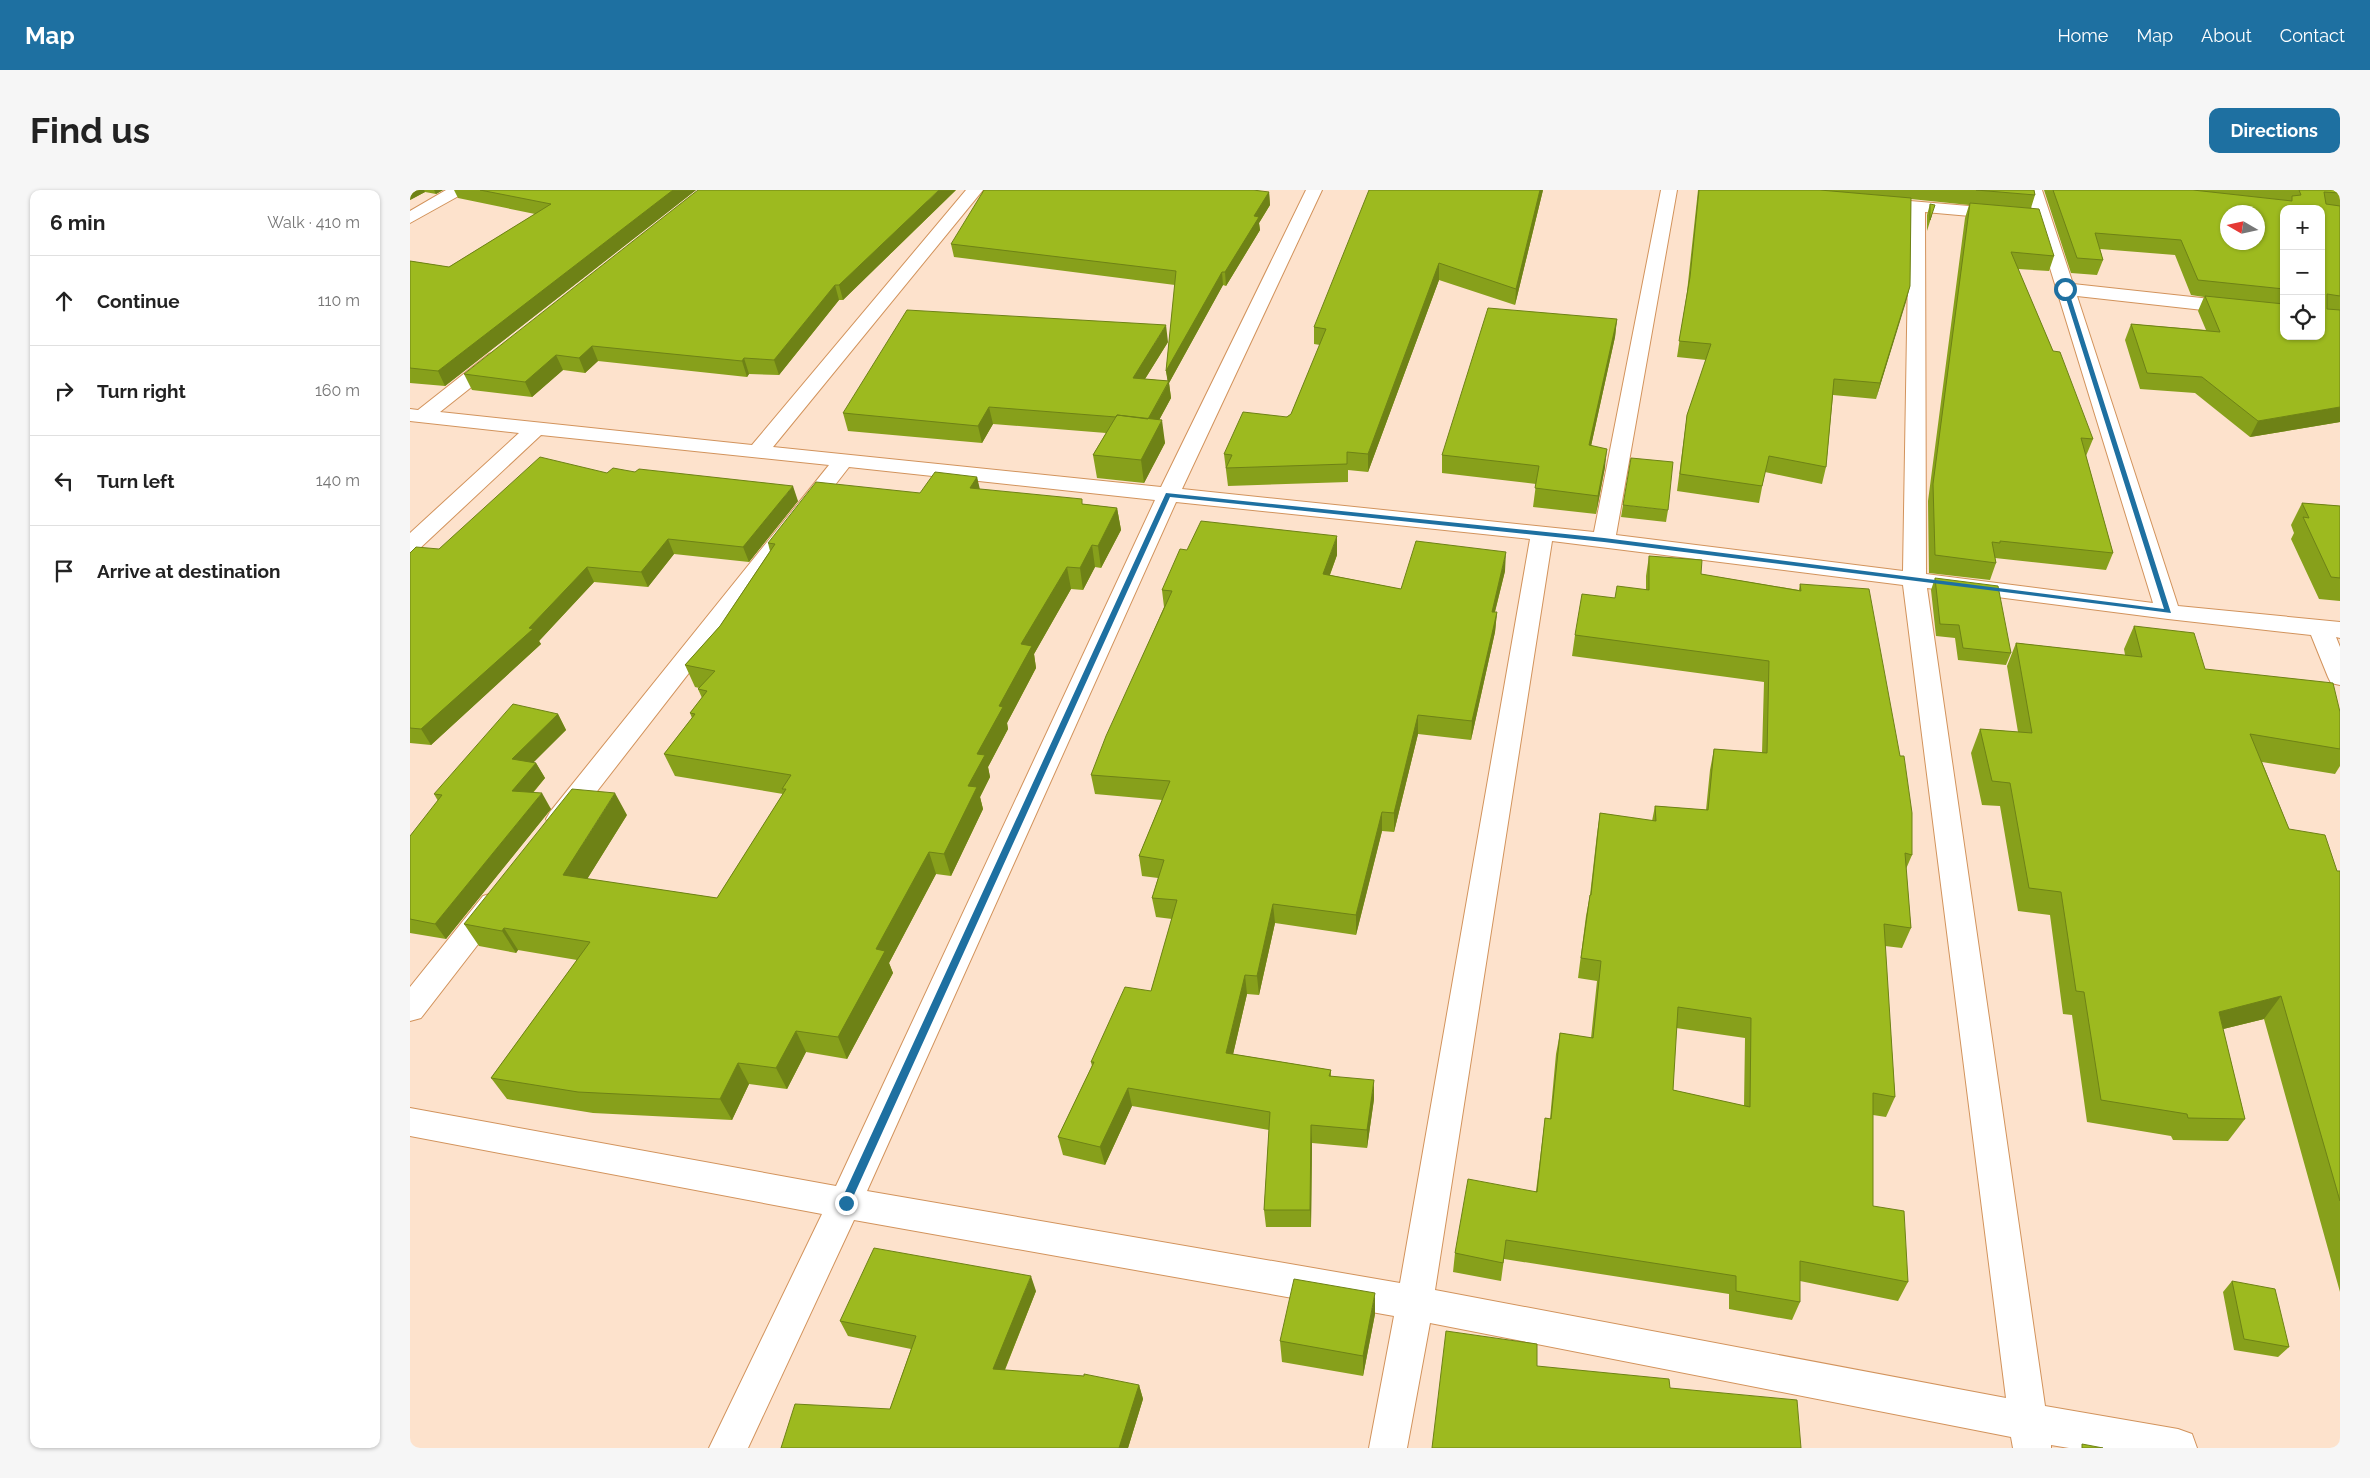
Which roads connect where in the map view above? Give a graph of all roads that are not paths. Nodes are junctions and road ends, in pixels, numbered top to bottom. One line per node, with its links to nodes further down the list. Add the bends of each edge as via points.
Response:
1 (458, 190): 8 (street)
2 (975, 190): 15 (street)
3 (1314, 190): 17 (street)
4 (1669, 190): 19 (street)
5 (2034, 190): 9 (street)
6 (1887, 204): 7 (street)
7 (1916, 206): 9 (street); 21 (street)
8 (410, 218)
9 (2043, 218): 10 (street)
10 (2065, 289): 11 (street); 22 (street)
11 (2280, 313)
12 (508, 349): 13 (street)
13 (416, 415): 14 (street)
14 (536, 428): 15 (street); 20 (street)
15 (759, 450): 16 (street)
16 (844, 460): 17 (street); 25 (street)
17 (1168, 495): 18 (street); 29 (street)
18 (1542, 533): 19 (street); 30 (street)
19 (1604, 540): 21 (street)
20 (410, 544)
21 (1914, 580): 22 (street); 31 (street)
22 (2168, 612): 23 (street)
23 (2330, 629): 24 (street)
24 (2340, 677)
25 (545, 839)
26 (508, 886): 27 (street)
27 (410, 1009)
28 (410, 1122): 29 (street)
29 (846, 1203): 30 (street); 32 (street)
30 (1415, 1303): 31 (street); 33 (street)
31 (2031, 1435): 34 (street)
32 (728, 1448)
33 (1388, 1448)
34 (2178, 1448)

